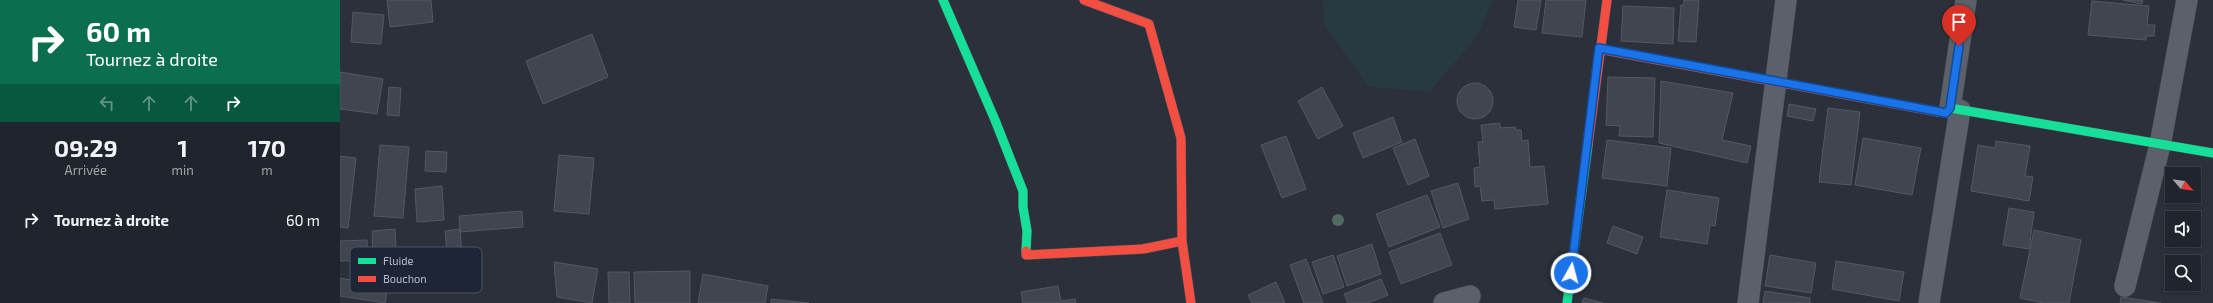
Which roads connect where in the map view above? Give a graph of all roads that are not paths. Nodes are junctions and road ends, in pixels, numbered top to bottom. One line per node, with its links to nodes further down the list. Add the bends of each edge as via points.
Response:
1 (943, 0): 12 (street, via 1023,191 1027,231 1026,255 1143,249)
2 (1084, 0): 12 (street, via 1149,24 1181,138)
3 (1607, 0): 7 (street)
4 (1786, 0): 8 (street)
5 (1966, 0): 9 (street)
6 (2187, 0): 10 (street)
7 (1599, 48): 8 (street); 17 (street)
8 (1775, 80): 9 (street); 18 (street)
9 (1952, 110): 10 (street); 19 (street, via 1927,242); 20 (street)
10 (2160, 145): 11 (street); 13 (street)
11 (2213, 153)
12 (1182, 241): 15 (street)
13 (2125, 286)
14 (1470, 296): 16 (street)
15 (1191, 303)
16 (1444, 303)
17 (1567, 303)
18 (1748, 303)
19 (1922, 303)
20 (1929, 303)

